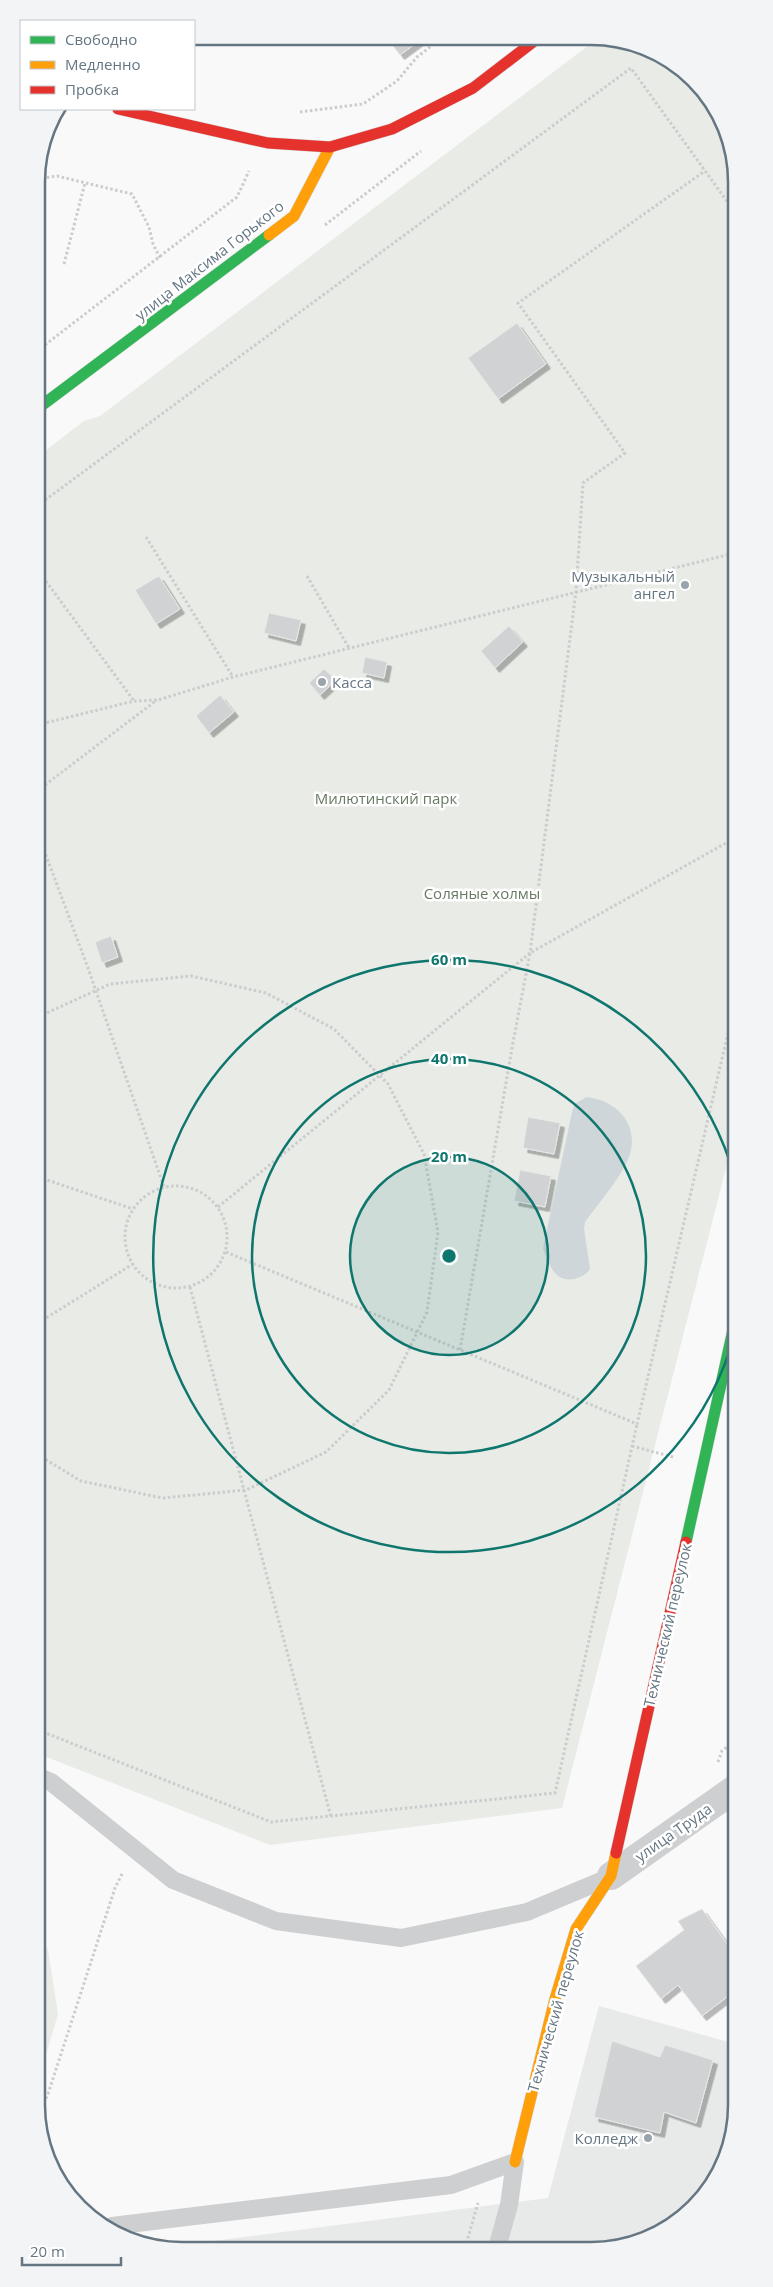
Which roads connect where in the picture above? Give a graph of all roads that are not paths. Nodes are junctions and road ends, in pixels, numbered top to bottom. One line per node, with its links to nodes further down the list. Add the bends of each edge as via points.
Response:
1 (527, 45): 3 (street, via 465,92 392,129)
2 (122, 110): 3 (street, via 268,143)
3 (330, 147): 4 (street, улица Максима Горького, via 294,216)
4 (45, 402)
5 (728, 1356): 8 (street, Технический переулок)
6 (45, 1780): 8 (lane, via 173,1880 276,1921 401,1938 527,1912)
7 (728, 1794): 8 (street, улица Труда)
8 (611, 1876): 9 (street, Технический переулок, via 576,1929 555,1999)
9 (515, 2162): 10 (lane, via 451,2185); 11 (lane, via 509,2205)
10 (117, 2225)
11 (498, 2242)

